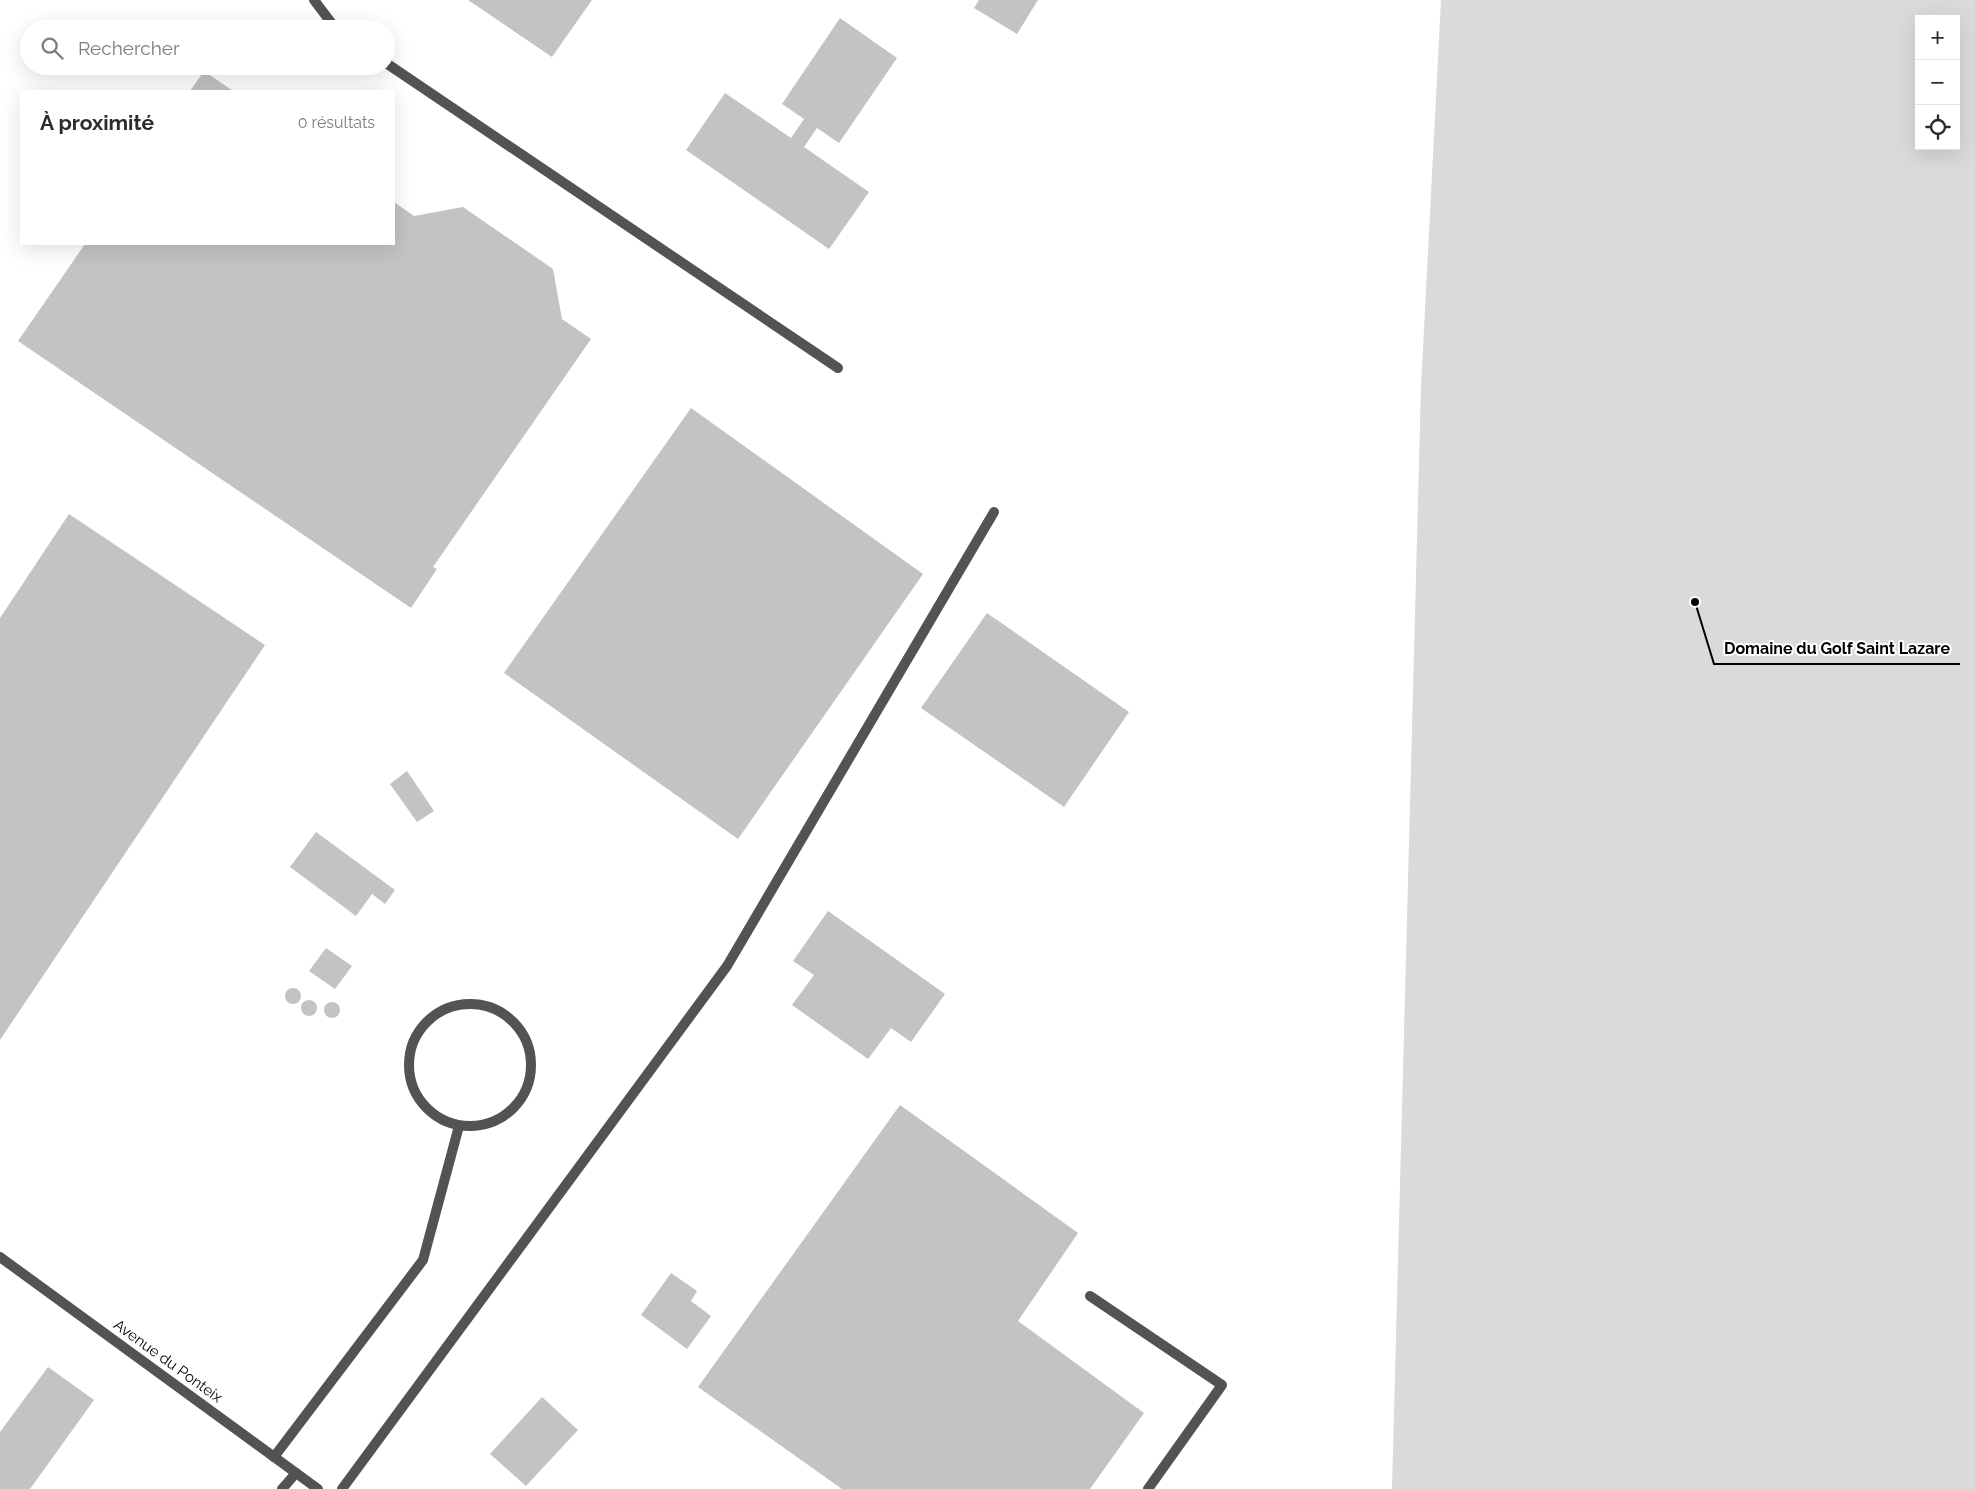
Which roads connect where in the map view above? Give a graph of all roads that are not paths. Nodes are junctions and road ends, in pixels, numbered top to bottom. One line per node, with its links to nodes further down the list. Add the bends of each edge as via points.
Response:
1 (314, 0): 2 (street)
2 (329, 20)
3 (395, 69): 4 (street)
4 (838, 368)
5 (994, 512): 13 (street, via 727,966)
6 (459, 1126): 6 (street, via 478,1127 497,1121 513,1110 531,1075 531,1055 524,1037 512,1021 496,1010 476,1004 455,1006 436,1014 421,1028 411,1046 409,1067 412,1087 423,1106 439,1119); 9 (street, via 423,1260)
7 (0, 1257): 9 (street, Avenue du Ponteix)
8 (1090, 1296): 14 (street, via 1222,1385)
9 (274, 1457): 10 (street, Avenue du Ponteix)
10 (296, 1473): 11 (street); 12 (street, Avenue du Ponteix)
11 (282, 1489)
12 (318, 1489)
13 (342, 1489)
14 (1148, 1489)

